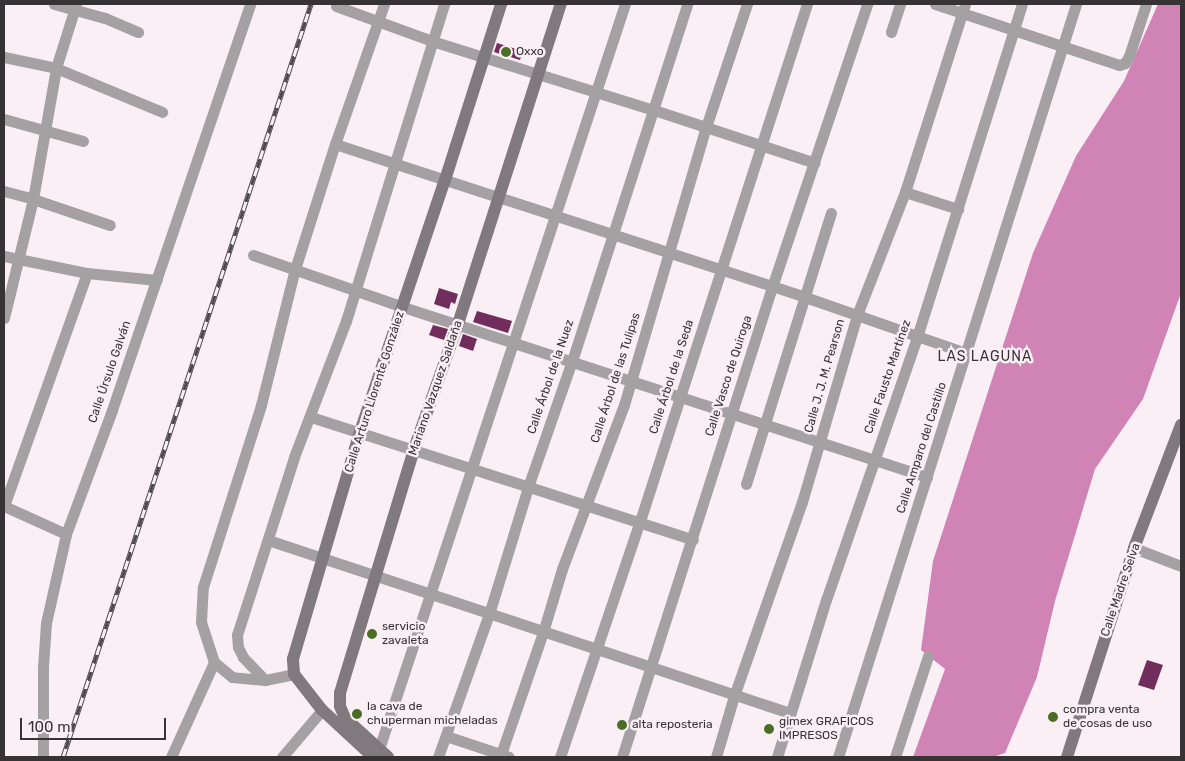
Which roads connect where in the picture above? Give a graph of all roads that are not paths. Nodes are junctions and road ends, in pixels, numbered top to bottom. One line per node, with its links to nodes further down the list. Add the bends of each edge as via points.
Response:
1 (54, 4): 17 (street)
2 (250, 4): 58 (street, Calle Úrsulo Galván)
3 (384, 4): 20 (street)
4 (444, 4): 24 (street)
5 (501, 4): 27 (street, Calle Arturo Llorente González)
6 (561, 4): 29 (street, Mariano Vazquez Saldaña)
7 (625, 4): 30 (street)
8 (688, 4): 31 (street, Calle Árbol de la Nuez)
9 (747, 4): 34 (street, Calle Árbol de las Tulipas)
10 (807, 4): 38 (street, Calle Árbol de la Seda)
11 (867, 4): 40 (street, Calle Vasco de Quiroga)
12 (900, 4): 23 (street)
13 (936, 4): 19 (street)
14 (1022, 4): 21 (street, Calle Fausto Martínez)
15 (1076, 4): 25 (street, Calle Amparo del Castillo)
16 (1146, 4): 25 (street, via 1125,63 1119,65)
17 (76, 6): 22 (street); 28 (street)
18 (336, 6): 20 (street)
19 (963, 8): 21 (street); 43 (street, Calle J. J. M. Pearson)
20 (378, 22): 24 (street); 37 (street)
21 (1015, 30): 25 (street); 46 (street, Calle Fausto Martínez)
22 (138, 32)
23 (891, 32)
24 (432, 41): 27 (street); 39 (street)
25 (1064, 46): 68 (street, Calle Amparo del Castillo)
26 (4, 57): 28 (street)
27 (484, 58): 29 (street); 41 (street, Calle Arturo Llorente González)
28 (56, 68): 32 (street); 35 (street)
29 (537, 75): 30 (street); 45 (street, Mariano Vazquez Saldaña)
30 (598, 93): 31 (street); 48 (street)
31 (654, 110): 34 (street); 50 (street, Calle Árbol de la Nuez)
32 (162, 112)
33 (4, 119): 35 (street)
34 (706, 127): 38 (street); 51 (street, Calle Árbol de las Tulipas)
35 (46, 130): 36 (street); 44 (street)
36 (83, 141)
37 (335, 144): 39 (street); 55 (street)
38 (762, 146): 40 (street); 56 (street, Calle Árbol de la Seda)
39 (393, 162): 41 (street); 60 (street)
40 (815, 163): 59 (street, Calle Vasco de Quiroga)
41 (446, 180): 45 (street); 62 (street, Calle Arturo Llorente González)
42 (4, 191): 44 (street)
43 (905, 192): 46 (street); 63 (street, Calle J. J. M. Pearson)
44 (32, 198): 49 (street); 54 (street)
45 (499, 198): 48 (street); 65 (street, Mariano Vazquez Saldaña)
46 (958, 209): 66 (street, Calle Fausto Martínez)
47 (831, 213): 61 (street)
48 (556, 216): 50 (street); 67 (street)
49 (110, 225)
50 (612, 234): 51 (street); 69 (street, Calle Árbol de la Nuez)
51 (670, 254): 56 (street); 70 (street, Calle Árbol de las Tulipas)
52 (254, 255): 55 (street)
53 (4, 256): 54 (street)
54 (19, 260): 57 (street); 64 (street)
55 (295, 270): 60 (street); 99 (street, via 261,405 203,587 201,622)
56 (721, 270): 59 (street); 71 (street, Calle Árbol de la Seda)
57 (87, 273): 58 (street); 85 (street)
58 (157, 280): 87 (street, Calle Úrsulo Galván)
59 (772, 287): 61 (street); 72 (street, Calle Vasco de Quiroga)
60 (356, 289): 62 (street); 73 (street)
61 (804, 297): 63 (street); 74 (street)
62 (403, 306): 65 (street); 76 (street, Calle Arturo Llorente González)
63 (857, 315): 66 (street); 77 (street, Calle J. J. M. Pearson)
64 (4, 318)
65 (458, 324): 67 (street); 78 (street, Mariano Vazquez Saldaña)
66 (917, 337): 68 (street); 79 (street, Calle Fausto Martínez)
67 (514, 343): 69 (street); 80 (street)
68 (966, 353): 81 (street, Calle Amparo del Castillo)
69 (572, 361): 70 (street); 83 (street, Calle Árbol de la Nuez)
70 (632, 380): 71 (street); 84 (street, Calle Árbol de las Tulipas)
71 (680, 395): 72 (street); 86 (street, Calle Árbol de la Seda)
72 (731, 413): 74 (street); 89 (street, Calle Vasco de Quiroga)
73 (311, 417): 76 (street); 88 (street, via 294,457)
74 (765, 424): 77 (street); 82 (street)
75 (1181, 425): 90 (street, Calle Madre Selva)
76 (360, 432): 78 (street); 91 (street, Calle Arturo Llorente González)
77 (820, 442): 79 (street); 103 (street, Calle J. J. M. Pearson)
78 (414, 449): 80 (street); 93 (street, Mariano Vazquez Saldaña)
79 (874, 460): 81 (street); 105 (street, Calle Fausto Martínez)
80 (472, 468): 83 (street); 94 (street)
81 (927, 477): 117 (street, Calle Amparo del Castillo)
82 (746, 484)
83 (528, 486): 84 (street); 95 (street, Calle Árbol de la Nuez)
84 (585, 504): 86 (street); 96 (street, Calle Árbol de las Tulipas)
85 (4, 506): 87 (street)
86 (640, 522): 89 (street); 97 (street, Calle Árbol de la Seda)
87 (66, 534): 109 (street, Calle Úrsulo Galván, via 46,623)
88 (268, 540): 91 (street); 102 (street, via 237,635 243,657)
89 (693, 540): 100 (street, Calle Vasco de Quiroga)
90 (1134, 548): 92 (street); 119 (street, Calle Madre Selva)
91 (322, 558): 93 (street); 101 (street, Calle Arturo Llorente González, via 293,659)
92 (1181, 566)
93 (376, 576): 94 (street); 107 (street, Mariano Vazquez Saldaña, via 340,693 340,706 345,718)
94 (432, 595): 95 (street); 107 (street)
95 (489, 614): 96 (street); 106 (street, Calle Árbol de la Nuez)
96 (543, 632): 97 (street); 108 (street, Calle Árbol de las Tulipas)
97 (596, 650): 100 (street); 113 (street, Calle Árbol de la Seda)
98 (928, 656): 118 (street)
99 (214, 662): 102 (street, via 232,677); 110 (street)
100 (652, 668): 103 (street); 114 (street, Calle Vasco de Quiroga)
101 (294, 674): 102 (street); 104 (street)
102 (265, 680)
103 (734, 696): 105 (street); 115 (street, Calle J. J. M. Pearson)
104 (322, 710): 107 (street); 111 (street)
105 (790, 713): 116 (street, Calle Fausto Martínez)
106 (446, 736): 108 (street); 112 (street, Calle Árbol de la Nuez)
107 (380, 754)
108 (503, 756)
109 (43, 757)
110 (171, 757)
111 (282, 757)
112 (438, 757)
113 (560, 757)
114 (622, 757)
115 (716, 757)
116 (777, 757)
117 (838, 757)
118 (895, 757)
119 (1067, 757)

